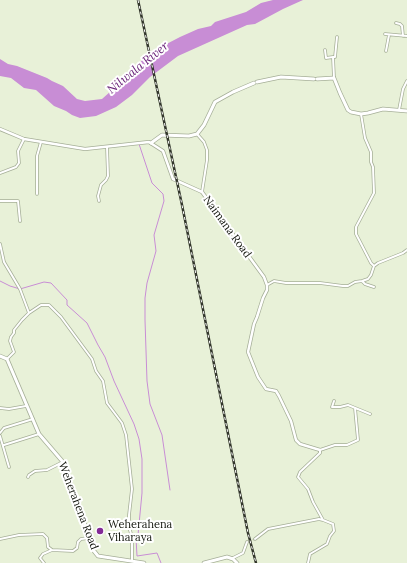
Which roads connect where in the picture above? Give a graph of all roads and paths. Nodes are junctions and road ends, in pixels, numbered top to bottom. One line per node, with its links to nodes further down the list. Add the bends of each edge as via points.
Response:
1 (396, 23): 4 (street, via 402,26)
2 (385, 34): 3 (street)
3 (389, 35): 4 (street); 8 (street)
4 (403, 36): 5 (street)
5 (407, 36)
6 (337, 37): 9 (street, via 336,57)
7 (326, 50): 9 (street, via 326,58)
8 (386, 51)
9 (333, 57): 10 (street)
10 (334, 78): 14 (main road, via 348,110 354,114); 16 (main road, via 281,77 256,82 215,102)
11 (407, 81): 12 (street)
12 (399, 110): 13 (main road); 14 (main road, via 383,109)
13 (407, 111)
14 (361, 114): 30 (street, via 365,138 372,152 374,193 356,227 356,234)
15 (0, 129): 17 (street)
16 (197, 134): 19 (main road, via 162,135); 22 (street, via 207,150)
17 (24, 139): 18 (street); 21 (street, via 18,151 19,164)
18 (42, 141): 20 (street, via 85,149); 23 (street, via 37,156)
19 (151, 143): 20 (street); 22 (street, Naimana Road, via 164,151 173,179)
20 (107, 147): 25 (street, via 108,176 101,185)
21 (0, 173)
22 (202, 192): 32 (street, Naimana Road)
23 (37, 194)
24 (0, 201): 26 (street, via 18,201)
25 (99, 201)
26 (20, 221)
27 (0, 244): 29 (street)
28 (407, 250): 30 (street)
29 (2, 255): 34 (street)
30 (374, 266): 31 (street, via 371,275)
31 (362, 281): 32 (street, via 343,286 274,281); 33 (street)
32 (268, 285): 46 (street, via 254,324 248,352 266,389 276,391 279,396 296,440 300,444)
33 (374, 287)
34 (29, 313): 36 (street, via 14,330 10,341 14,352); 57 (street, via 41,305 50,305 61,317 92,359 108,403 122,423 126,435 132,489 129,515)
35 (0, 356): 36 (main road)
36 (8, 359): 38 (main road, Weherahena Road)
37 (334, 401): 40 (street, via 332,407)
38 (28, 406): 39 (street); 42 (main road, Weherahena Road)
39 (0, 408)
40 (355, 408): 41 (street); 46 (street, via 358,440 347,445 335,445)
41 (370, 414)
42 (33, 418): 43 (street, via 4,428); 44 (main road, Weherahena Road)
43 (0, 434): 45 (street)
44 (38, 434): 45 (street); 47 (main road, Weherahena Road)
45 (4, 445): 48 (street)
46 (320, 450): 50 (street, via 298,477 308,489)
47 (63, 462): 49 (street, via 47,470 35,471); 51 (main road, Weherahena Road)
48 (9, 467)
49 (28, 477)
50 (323, 520): 53 (street, via 268,529); 62 (street, via 333,524 334,531 327,544 310,554)
51 (89, 538): 55 (street, via 81,539 73,551); 57 (main road, Weherahena Road, via 98,556)
52 (0, 539): 55 (street, via 43,534 47,538 48,547)
53 (255, 539)
54 (248, 542): 56 (street, via 243,552)
55 (52, 550): 58 (street, via 40,558)
56 (233, 559): 60 (main road, via 227,556); 61 (main road)
57 (132, 561): 59 (main road, Weherahena Road)
58 (44, 563)
59 (144, 563)
60 (204, 563)
61 (237, 563)
62 (308, 563)

